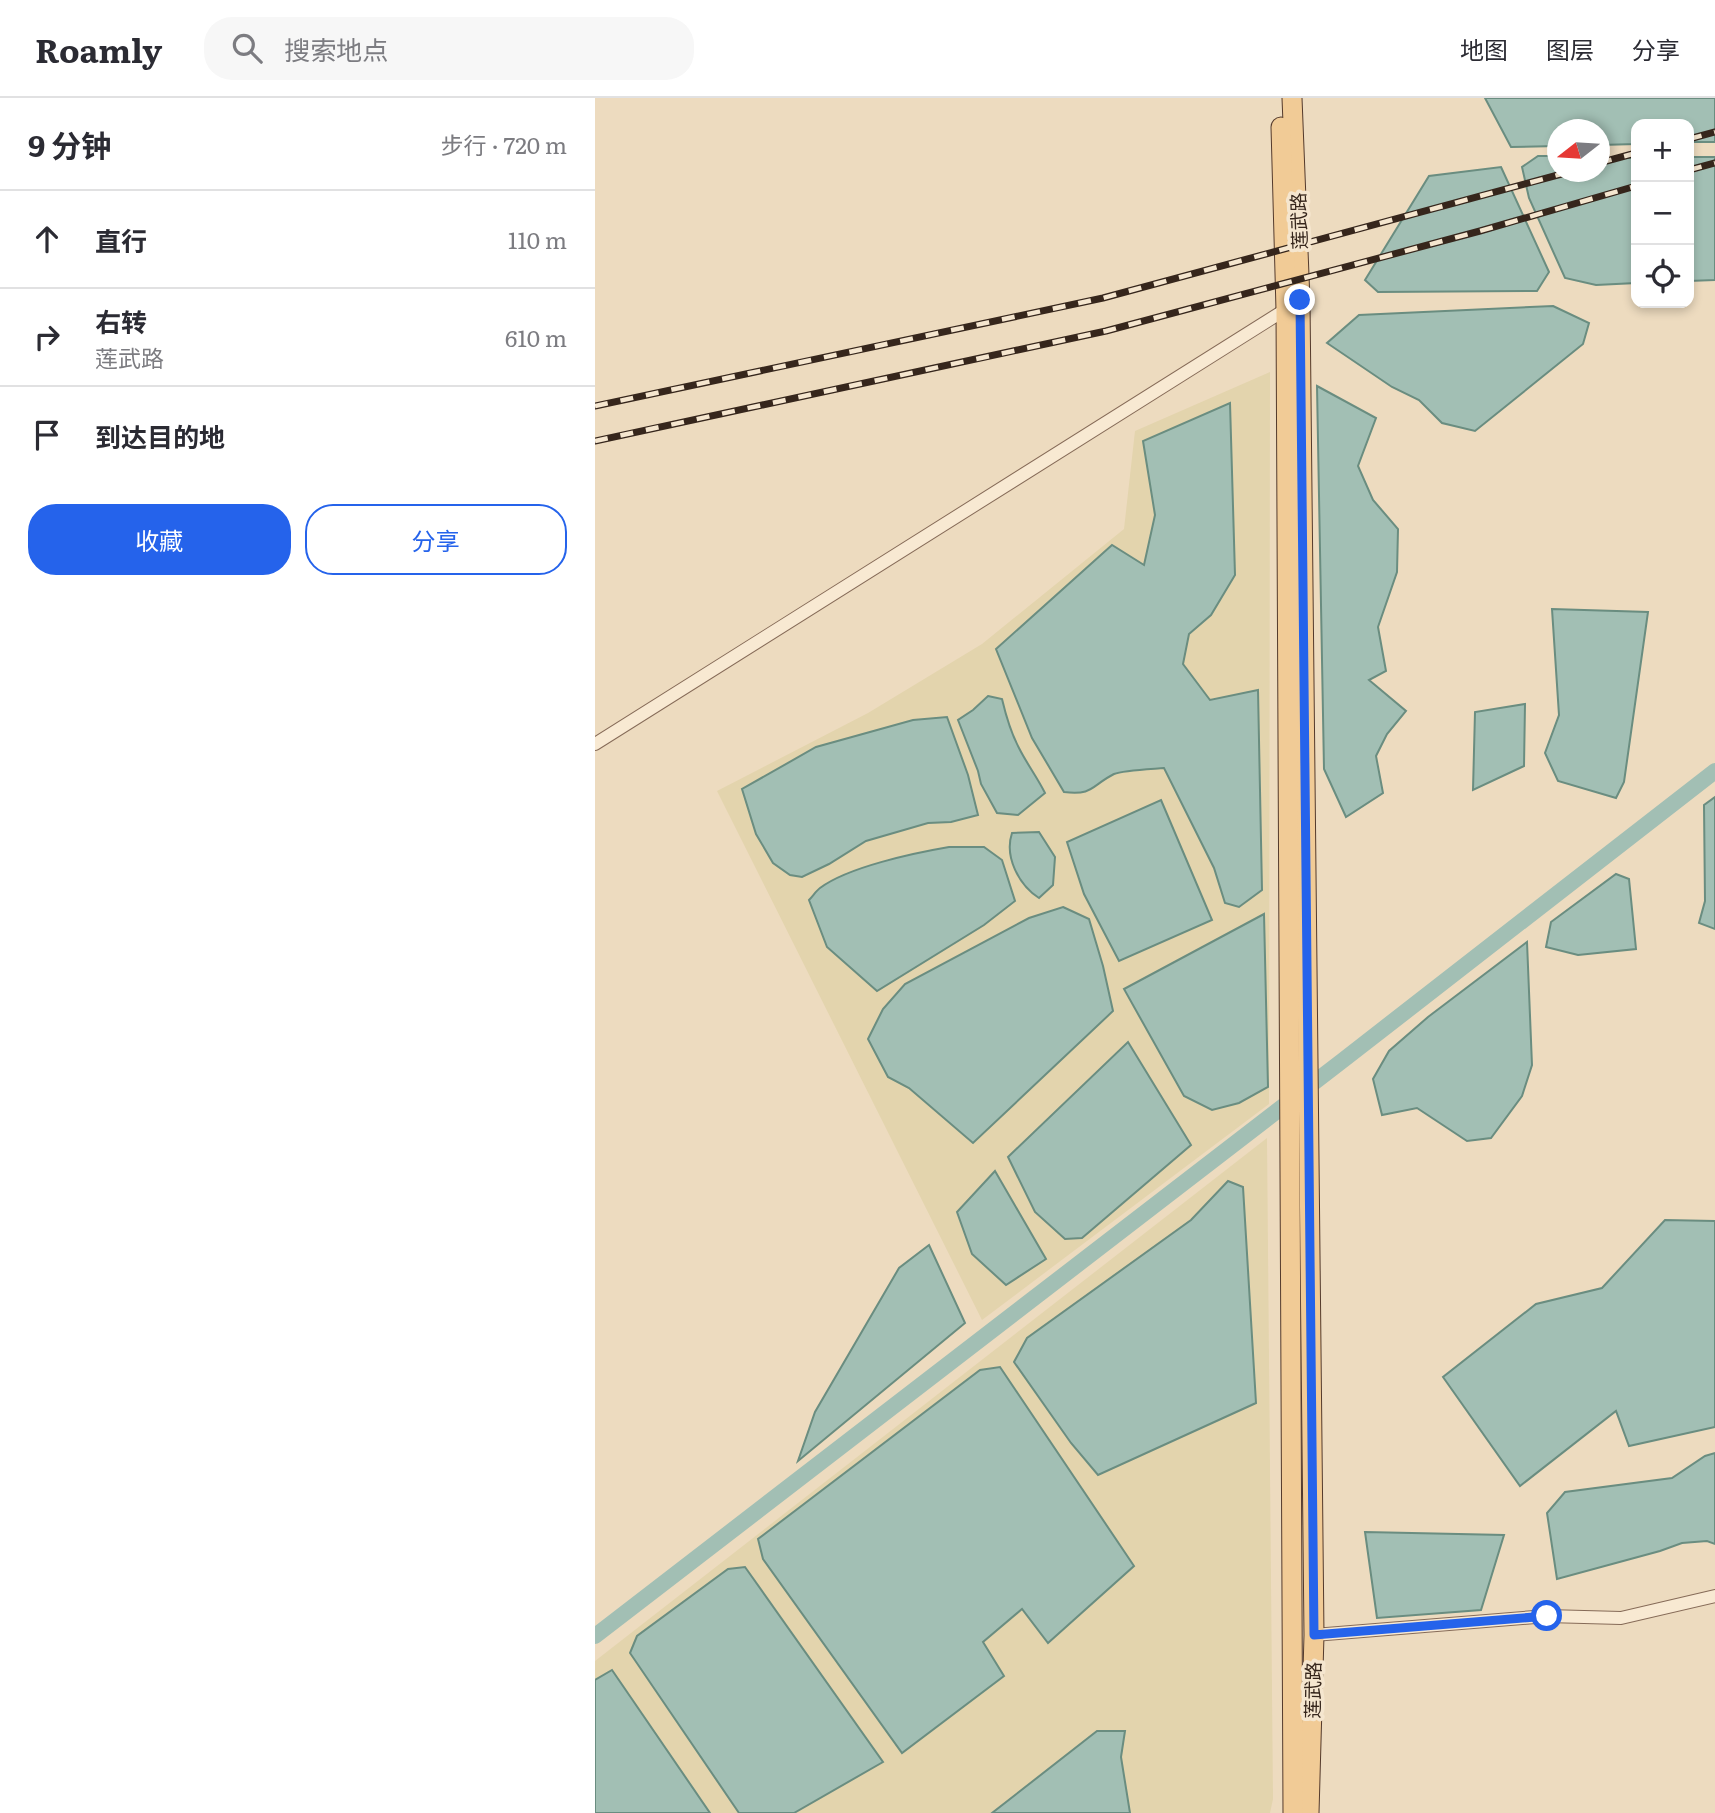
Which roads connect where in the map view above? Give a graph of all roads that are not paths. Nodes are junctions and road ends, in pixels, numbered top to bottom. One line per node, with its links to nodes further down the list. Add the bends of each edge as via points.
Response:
1 (1280, 98): 3 (main road, 莲武路)
2 (1292, 98): 3 (main road, 莲武路)
3 (1293, 305): 4 (street); 6 (main road, 莲武路); 7 (main road, 莲武路)
4 (595, 744)
5 (1715, 1596): 6 (street, via 1621,1618 1547,1616)
6 (1314, 1635): 8 (main road, 莲武路)
7 (1293, 1813)
8 (1309, 1813)

